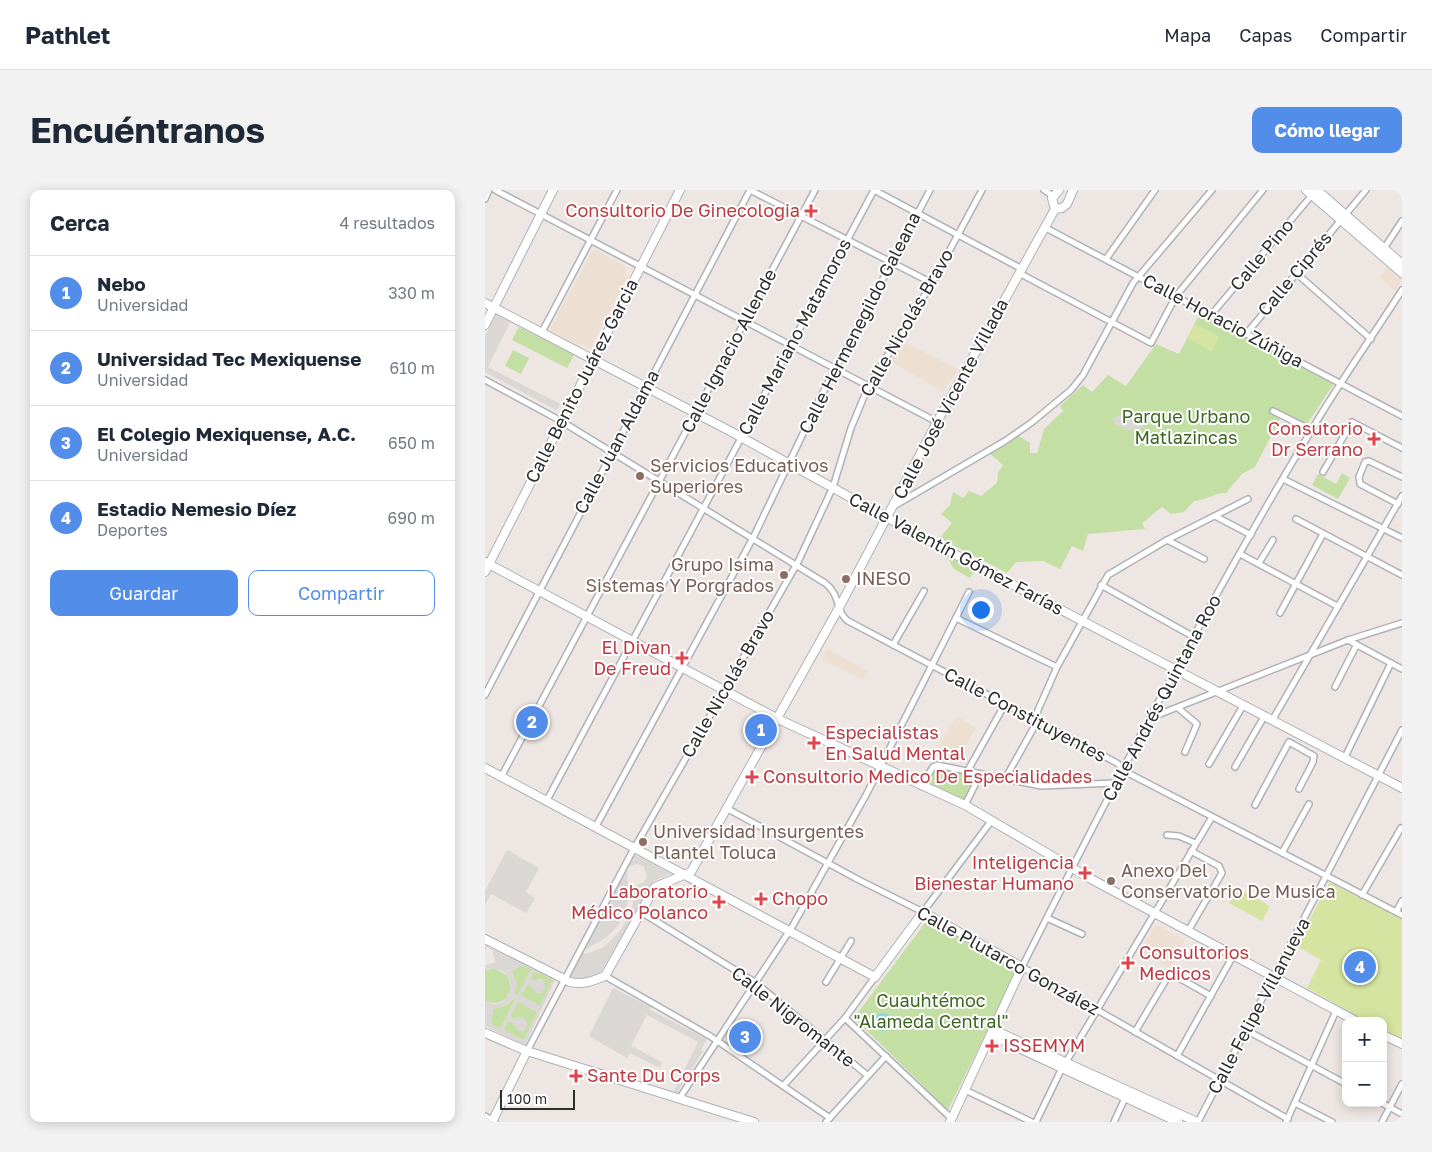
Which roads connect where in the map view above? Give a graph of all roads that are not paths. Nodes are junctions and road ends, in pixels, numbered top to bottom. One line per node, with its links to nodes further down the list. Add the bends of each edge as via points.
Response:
1 (489, 190): 18 (street)
2 (495, 190): 21 (street)
3 (553, 190): 21 (main road)
4 (617, 190): 27 (street)
5 (680, 190): 33 (main road, Calle Benito Juárez Garcia)
6 (750, 190): 22 (street); 40 (street, Calle Juan Aldama)
7 (815, 190): 22 (street, Calle Ignacio Allende)
8 (874, 190): 20 (street); 28 (street, Calle Mariano Matamoros)
9 (930, 190): 20 (street, Calle Hermenegildo Galeana)
10 (982, 190): 26 (street, Calle Nicolás Bravo)
11 (1044, 190): 16 (street)
12 (1155, 190): 30 (street)
13 (1212, 190): 37 (street)
14 (1263, 190): 41 (street)
15 (1366, 190): 23 (street, Calle Ciprés)
16 (1062, 192): 19 (main road, via 1052,201); 19 (main road, Calle José Vicente Villada, via 1065,206)
17 (1312, 192): 23 (main road); 44 (street, Calle Pino)
18 (485, 199)
19 (1055, 209): 25 (main road, Calle José Vicente Villada)
20 (917, 213): 26 (street); 31 (street, Calle Hermenegildo Galeana)
21 (540, 214): 27 (street); 43 (main road)
22 (801, 216): 28 (street); 45 (street, Calle Ignacio Allende)
23 (1343, 217): 29 (main road); 35 (street, Calle Ciprés)
24 (1402, 221): 29 (street)
25 (1044, 227): 30 (street, Calle Horacio Zúñiga); 34 (main road, Calle José Vicente Villada)
26 (958, 235): 34 (street); 38 (street, Calle Nicolás Bravo)
27 (589, 240): 33 (street); 48 (street)
28 (848, 240): 31 (street); 51 (street, Calle Mariano Matamoros)
29 (1382, 252): 32 (main road); 36 (main road)
30 (1106, 259): 37 (street, Calle Horacio Zúñiga)
31 (890, 262): 38 (street); 53 (street, Calle Hermenegildo Galeana)
32 (1402, 264)
33 (640, 267): 40 (street); 52 (main road, Calle Benito Juárez Garcia)
34 (1020, 271): 46 (street); 62 (main road, Calle José Vicente Villada)
35 (1296, 273): 49 (street, Calle Ciprés); 50 (street)
36 (1402, 273)
37 (1140, 277): 41 (street, Calle Horacio Zúñiga); 46 (street, via 1133,283)
38 (932, 283): 57 (street, Calle Nicolás Bravo)
39 (1402, 290): 50 (street, Calle Andrés Quintana Roo)
40 (695, 296): 45 (street); 56 (street, Calle Juan Aldama)
41 (1175, 296): 44 (street, Calle Horacio Zúñiga); 46 (street, via 1152,341 1146,342)
42 (485, 303): 43 (main road, Calle Valentín Gómez Farías)
43 (494, 308): 47 (main road); 48 (main road, Calle Valentín Gómez Farías)
44 (1211, 315): 49 (street, Calle Horacio Zúñiga)
45 (745, 323): 51 (street); 59 (street, Calle Ignacio Allende)
46 (1110, 323): 76 (street, via 1071,390 1005,441)
47 (485, 325)
48 (542, 332): 52 (main road, Calle Valentín Gómez Farías)
49 (1246, 334): 55 (street, Calle Horacio Zúñiga)
50 (1371, 338): 55 (street, Calle Andrés Quintana Roo)
51 (790, 347): 53 (street); 64 (street, Calle Mariano Matamoros)
52 (594, 358): 56 (main road, Calle Valentín Gómez Farías); 61 (main road, Calle Benito Juárez Garcia)
53 (835, 370): 57 (street); 67 (street, Calle Hermenegildo Galeana)
54 (485, 380): 61 (street, Calle Constituyentes)
55 (1343, 383): 60 (street, Calle Horacio Zúñiga); 63 (street, Calle Andrés Quintana Roo)
56 (646, 386): 59 (main road, Calle Valentín Gómez Farías); 66 (street, Calle Juan Aldama)
57 (868, 387): 62 (street); 72 (street, Calle Nicolás Bravo, via 851,428)
58 (1273, 411): 63 (street)
59 (696, 413): 64 (main road, Calle Valentín Gómez Farías); 71 (street, Calle Ignacio Allende)
60 (1402, 416)
61 (561, 421): 66 (street, Calle Constituyentes); 91 (main road, Calle Benito Juárez Garcia)
62 (937, 422): 76 (main road, Calle José Vicente Villada)
63 (1311, 430): 70 (street, Calle Andrés Quintana Roo)
64 (742, 438): 67 (main road, Calle Valentín Gómez Farías); 77 (street, Calle Mariano Matamoros)
65 (1402, 448): 68 (street, via 1352,422)
66 (611, 452): 71 (street, Calle Constituyentes); 98 (street, Calle Juan Aldama)
67 (788, 463): 72 (main road, Calle Valentín Gómez Farías); 85 (street, Calle Hermenegildo Galeana)
68 (1323, 472)
69 (1402, 478): 75 (street, via 1370,461 1365,462 1359,477 1360,484)
70 (1283, 479): 81 (street); 83 (street, Calle Andrés Quintana Roo)
71 (660, 482): 77 (street, Calle Constituyentes); 104 (street, Calle Ignacio Allende)
72 (833, 487): 79 (main road, Calle Valentín Gómez Farías); 93 (street, Calle Nicolás Bravo)
73 (1402, 496): 75 (street)
74 (1248, 500): 78 (street)
75 (1398, 504): 81 (street)
76 (894, 506): 79 (main road, Calle José Vicente Villada)
77 (704, 510): 85 (street, Calle Constituyentes); 110 (street, Calle Mariano Matamoros)
78 (1215, 516): 83 (street); 86 (street)
79 (887, 518): 101 (main road, Calle José Vicente Villada); 106 (main road, Calle Valentín Gómez Farías)
80 (1296, 519): 82 (street)
81 (1384, 529): 84 (street); 89 (street)
82 (1323, 534): 89 (street); 96 (street)
83 (1251, 535): 88 (street, Calle Andrés Quintana Roo)
84 (1402, 538)
85 (752, 539): 93 (street, Calle Constituyentes); 117 (street, Calle Hermenegildo Galeana)
86 (1167, 540): 90 (street); 97 (street, via 1108,574)
87 (1273, 540): 92 (street)
88 (1240, 554): 92 (street); 108 (street, Calle Andrés Quintana Roo)
89 (1367, 557): 95 (street); 102 (street)
90 (1204, 559)
91 (487, 563): 94 (main road, Calle Benito Juárez Garcia); 98 (main road)
92 (1259, 563): 96 (street)
93 (796, 566): 101 (street, Calle Constituyentes, via 832,589); 121 (street, Calle Nicolás Bravo)
94 (485, 572)
95 (1402, 575)
96 (1296, 584): 102 (street); 103 (street)
97 (1101, 586): 106 (street); 108 (street)
98 (540, 591): 104 (main road); 123 (street, Calle Juan Aldama)
99 (923, 591): 111 (street)
100 (969, 592): 105 (street)
101 (840, 606): 111 (street, Calle Constituyentes, via 845,618); 128 (main road, Calle José Vicente Villada)
102 (1337, 606): 113 (street)
103 (1280, 613)
104 (588, 617): 110 (main road); 145 (street, Calle Ignacio Allende)
105 (956, 618): 115 (street); 116 (street)
106 (1081, 621): 116 (street); 118 (main road, Calle Valentín Gómez Farías)
107 (1402, 623): 109 (street)
108 (1195, 637): 118 (street, Calle Andrés Quintana Roo)
109 (1348, 640): 112 (street); 113 (street)
110 (633, 642): 117 (main road); 151 (street, Calle Mariano Matamoros)
111 (893, 645): 115 (street, Calle Constituyentes)
112 (1356, 646): 114 (street); 120 (street)
113 (1308, 656): 122 (street); 130 (street)
114 (1391, 664): 119 (street); 136 (street)
115 (931, 665): 124 (street, Calle Constituyentes); 140 (street)
116 (1057, 667): 131 (street)
117 (682, 668): 121 (main road); 158 (street, Calle Hermenegildo Galeana)
118 (1177, 669): 122 (main road, Calle Valentín Gómez Farías); 129 (street, Calle Andrés Quintana Roo)
119 (1402, 669)
120 (1335, 687)
121 (724, 691): 128 (main road); 162 (street, Calle Nicolás Bravo)
122 (1219, 691): 125 (main road, Calle Valentín Gómez Farías); 126 (street)
123 (485, 695)
124 (1005, 704): 131 (street, Calle Constituyentes); 142 (street)
125 (1245, 704): 127 (main road, Calle Valentín Gómez Farías); 137 (street)
126 (1178, 708): 129 (street); 135 (street, via 1197,724)
127 (1265, 715): 130 (main road, Calle Valentín Gómez Farías); 138 (street)
128 (776, 718): 140 (main road); 155 (main road, Calle José Vicente Villada)
129 (1149, 718): 141 (street, Calle Andrés Quintana Roo)
130 (1273, 719): 133 (main road, Calle Valentín Gómez Farías)
131 (1036, 720): 141 (street, Calle Constituyentes); 146 (street)
132 (1402, 730): 144 (street, Calle Felipe Villanueva)
133 (1305, 736): 134 (street); 136 (main road, Calle Valentín Gómez Farías)
134 (1300, 746): 150 (street, via 1314,758); 154 (street, via 1292,742 1288,744)
135 (1185, 752)
136 (1345, 757): 144 (main road, Calle Valentín Gómez Farías)
137 (1209, 764)
138 (1235, 766)
139 (485, 768): 145 (main road)
140 (880, 768): 148 (main road); 165 (street)
141 (1123, 769): 147 (street, Calle Andrés Quintana Roo); 156 (street, Calle Constituyentes)
142 (967, 772): 143 (street); 148 (street, via 936,765)
143 (980, 775): 146 (street); 153 (street)
144 (1379, 776): 149 (main road, Calle Valentín Gómez Farías); 168 (street, Calle Felipe Villanueva)
145 (501, 777): 151 (main road)
146 (1005, 779): 147 (street, via 1057,787)
147 (1116, 783): 166 (street, Calle Andrés Quintana Roo)
148 (921, 786): 153 (main road)
149 (1402, 788)
150 (1299, 789)
151 (547, 802): 158 (main road)
152 (1309, 804): 164 (street)
153 (965, 805): 157 (main road)
154 (1255, 805)
155 (726, 808): 165 (street, Calle Plutarco González); 167 (main road, Calle José Vicente Villada, via 693,870)
156 (1212, 817): 161 (street); 164 (street, Calle Constituyentes)
157 (992, 820): 166 (main road); 172 (street)
158 (595, 828): 162 (main road)
159 (1401, 828): 169 (street)
160 (1167, 835): 161 (street)
161 (1195, 843): 163 (street)
162 (634, 849): 167 (main road); 187 (street, Calle Nicolás Bravo)
163 (1191, 851): 173 (street); 177 (street, via 1219,866 1222,873)
164 (1282, 853): 168 (street, Calle Constituyentes)
165 (827, 864): 172 (street, Calle Plutarco González); 176 (street)
166 (1071, 868): 173 (main road); 175 (street, Calle Andrés Quintana Roo)
167 (684, 875): 171 (main road, via 657,886); 176 (main road)
168 (1327, 877): 169 (street, Calle Constituyentes); 186 (street, Calle Felipe Villanueva)
169 (1362, 895): 174 (street, Calle Constituyentes)
170 (1402, 901): 174 (street)
171 (641, 912): 184 (main road); 189 (street, Calle Nigromante)
172 (923, 912): 183 (main road, Calle Plutarco González); 185 (main road)
173 (1154, 913): 177 (main road); 191 (street)
174 (1399, 914)
175 (1047, 918): 178 (street); 183 (street, Calle Andrés Quintana Roo)
176 (790, 931): 182 (main road); 189 (street)
177 (1188, 931): 181 (main road)
178 (1082, 934)
179 (485, 938): 187 (main road)
180 (851, 940): 182 (street)
181 (1233, 956): 186 (main road); 190 (street)
182 (841, 958): 185 (main road); 188 (street)
183 (1023, 967): 191 (street, Calle Plutarco González); 196 (main road, Calle Andrés Quintana Roo)
184 (605, 976): 187 (main road, via 583,984); 200 (street)
185 (875, 976): 194 (street)
186 (1273, 978): 192 (main road); 195 (street, Calle Felipe Villanueva)
187 (563, 979): 203 (street, Calle Nicolás Bravo)
188 (826, 982)
189 (756, 983): 200 (street); 201 (street, Calle Nigromante)
190 (1211, 996): 197 (street, via 1168,974); 205 (street)
191 (1097, 1010): 197 (street, Calle Plutarco González); 206 (street)
192 (1336, 1011): 193 (main road); 207 (street)
193 (1347, 1017)
194 (845, 1018): 201 (street); 204 (street)
195 (1246, 1030): 207 (street); 209 (street, Calle Felipe Villanueva)
196 (992, 1032): 206 (main road); 213 (main road, Calle Andrés Quintana Roo)
197 (1135, 1032): 205 (street, Calle Plutarco González)
198 (485, 1033): 203 (main road)
199 (1387, 1037): 202 (main road)
200 (717, 1041): 212 (street); 214 (street)
201 (826, 1041): 208 (street, Calle Nigromante); 212 (street)
202 (1402, 1044)
203 (527, 1051): 214 (main road); 224 (main road, Calle Nicolás Bravo)
204 (886, 1056): 208 (street); 222 (street)
205 (1177, 1056): 209 (street, Calle Plutarco González)
206 (1064, 1066): 215 (main road); 227 (street); 230 (main road)
207 (1312, 1066): 210 (street); 216 (street)
208 (867, 1075): 221 (street)
209 (1219, 1080): 223 (street, Calle Plutarco González); 230 (street, Calle Felipe Villanueva)
210 (1342, 1082)
211 (1402, 1084): 217 (street)
212 (783, 1086): 221 (street)
213 (965, 1090): 222 (main road, Calle Andrés Quintana Roo); 226 (street)
214 (679, 1098): 220 (main road)
215 (1125, 1098): 228 (street); 229 (main road)
216 (1295, 1103): 223 (street); 231 (street)
217 (1389, 1107): 218 (street); 232 (street)
218 (1402, 1114)
219 (485, 1116): 224 (street)
220 (730, 1119): 225 (main road)
221 (828, 1120)
222 (951, 1120)
223 (1287, 1121)
224 (494, 1122)
225 (754, 1122)
226 (1032, 1122)
227 (1036, 1122)
228 (1114, 1122)
229 (1178, 1122)
230 (1198, 1122)
231 (1332, 1122)
232 (1382, 1122)

